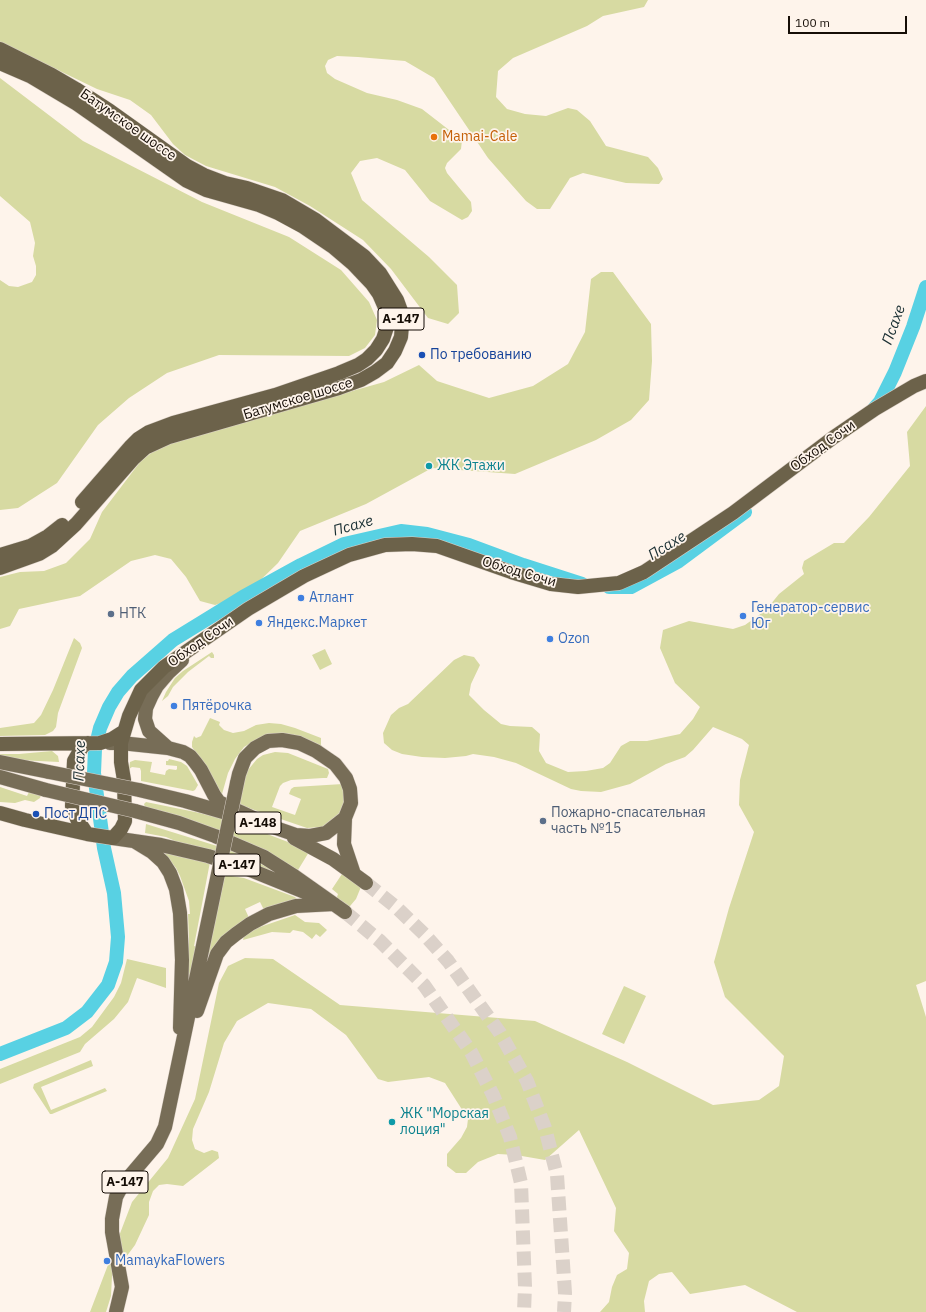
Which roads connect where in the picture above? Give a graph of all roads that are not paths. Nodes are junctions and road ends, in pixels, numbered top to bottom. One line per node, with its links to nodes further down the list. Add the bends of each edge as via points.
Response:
1 (0, 49): 5 (highway, Батумское шоссе / А-147, via 76,89 187,166 225,183 282,200 316,220 364,256 380,273 397,300 402,325 401,337 387,363 361,380 169,437 145,448 76,524 52,546 39,554)
2 (0, 63): 4 (highway, Батумское шоссе / А-147, via 30,76 77,104 187,181 206,190 272,210 302,226 354,264 379,294 387,320 383,339 376,350 358,365 275,395 149,432 130,446 58,529 30,546)
3 (926, 381): 6 (highway, Обход Сочи, via 875,409 733,513 644,572 619,583 578,587 551,584 437,546 385,545 349,555 304,576 248,609)
4 (0, 556)
5 (0, 568)
6 (189, 649): 7 (highway, Обход Сочи, via 164,667 141,690); 10 (main road, via 186,656 157,686 146,708 145,719 149,731)
7 (122, 738): 8 (highway); 10 (main road); 12 (highway)
8 (94, 743): 9 (highway); 12 (highway, via 115,755); 14 (highway, via 82,747 74,761)
9 (0, 744)
10 (168, 748): 18 (main road, via 190,756 219,802)
11 (0, 762): 18 (main road, А-148, bridge, via 139,790)
12 (121, 762): 20 (highway, via 125,821)
13 (0, 777): 24 (main road, А-148, bridge, via 135,810 215,836 264,857)
14 (72, 806): 17 (highway, via 70,811); 19 (highway)
15 (0, 813): 17 (highway, А-147)
16 (345, 818): 18 (main road, via 326,833 310,836 296,835); 22 (main road, via 344,844); 25 (main road, А-147, bridge, via 351,803 346,778 335,764 316,751 299,743 268,741 255,748 245,758 237,783)
17 (52, 826): 19 (highway, А-147)
18 (273, 827): 22 (main road, А-148, via 327,855)
19 (87, 834): 20 (highway, А-147)
20 (113, 838): 21 (main road, А-147)
21 (134, 841): 24 (main road, А-147, via 208,856 243,867); 25 (main road, А-147, via 163,862 176,889 182,960)
22 (354, 874): 23 (main road, А-148)
23 (366, 883)
24 (340, 908): 25 (main road, via 296,906 269,914 226,942 217,954)
25 (179, 1062): 26 (main road, А-147, via 165,1127 152,1151 123,1184 116,1197 112,1232 122,1287)
26 (116, 1312)

